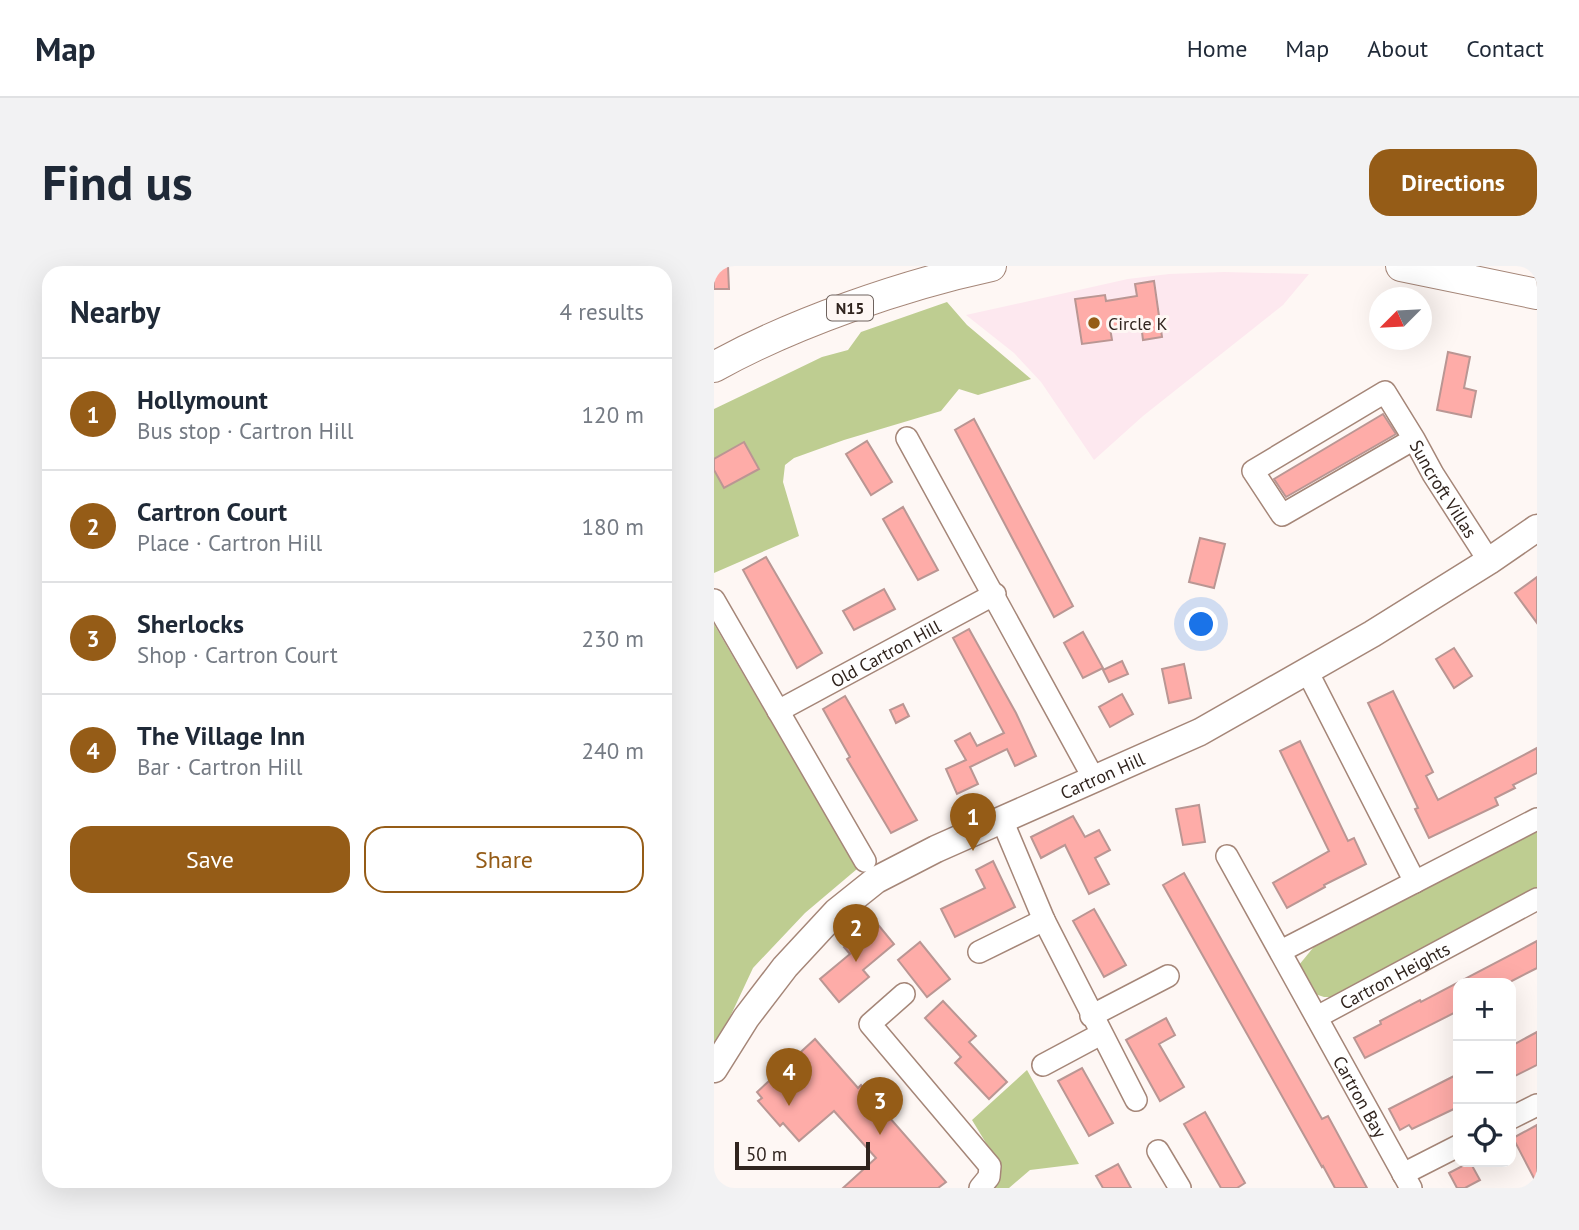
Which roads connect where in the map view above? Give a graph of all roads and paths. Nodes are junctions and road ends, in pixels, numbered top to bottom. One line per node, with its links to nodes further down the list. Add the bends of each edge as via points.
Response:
1 (991, 266): 4 (highway, N15, via 806,324)
2 (1401, 266): 3 (highway)
3 (1537, 294)
4 (714, 367)
5 (907, 438): 9 (street)
6 (1414, 439): 6 (street, Suncroft Villas, via 1282,515 1253,471 1385,392); 8 (street, Suncroft Villas)
7 (1537, 528): 8 (main road, Cartron Hill)
8 (1489, 561): 11 (main road, Cartron Hill)
9 (995, 594): 12 (street, Old Cartron Hill); 13 (street)
10 (714, 600): 12 (street)
11 (1307, 671): 13 (main road, Cartron Hill, via 1200,732); 18 (street)
12 (778, 711): 17 (street)
13 (1094, 779): 15 (main road, Cartron Hill)
14 (1537, 819): 18 (street)
15 (1002, 820): 20 (street); 28 (main road, Cartron Hill, via 876,880 836,912 785,968)
16 (1227, 856): 21 (street)
17 (865, 861)
18 (1415, 882): 21 (street)
19 (1537, 900): 25 (street, Cartron Heights)
20 (1044, 920): 22 (street); 26 (street)
21 (1281, 951): 25 (street)
22 (979, 952)
23 (1168, 976): 26 (street)
24 (904, 994): 35 (street, via 870,1024 990,1166 989,1177)
25 (1317, 1017): 34 (street, Cartron Bay)
26 (1096, 1025): 27 (street); 29 (street)
27 (1043, 1065)
28 (714, 1069)
29 (1136, 1100)
30 (1537, 1104): 31 (street)
31 (1516, 1115)
32 (1453, 1149): 34 (street, Cartron Bay)
33 (1158, 1151): 36 (street)
34 (1407, 1181)
35 (980, 1188)
36 (1180, 1188)

